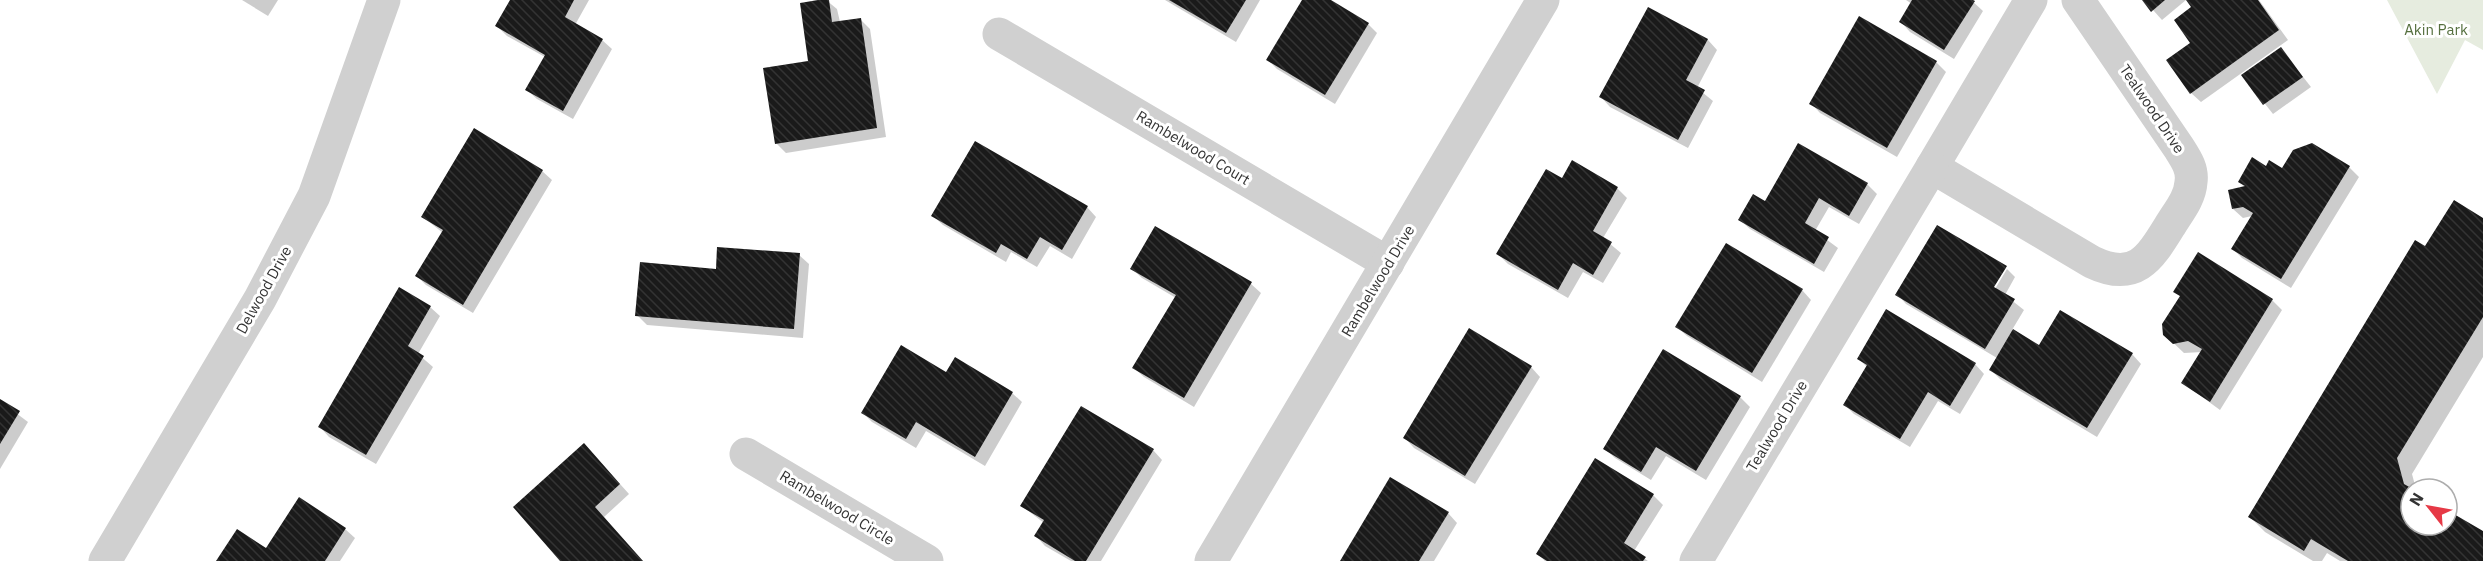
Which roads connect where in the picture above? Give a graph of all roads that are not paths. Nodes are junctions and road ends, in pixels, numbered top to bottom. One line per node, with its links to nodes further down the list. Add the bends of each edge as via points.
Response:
1 (384, 0): 9 (street, Delwood Drive, via 309,205 260,299)
2 (1543, 0): 7 (street, Rambelwood Drive)
3 (2031, 0): 6 (street, Tealwood Drive)
4 (2078, 0): 6 (street, Tealwood Drive, via 2190,168 2188,194 2150,257 2139,266 2124,270 2101,266)
5 (999, 34): 7 (street, Rambelwood Court)
6 (1932, 166): 12 (street, Tealwood Drive)
7 (1388, 263): 11 (street, Rambelwood Drive)
8 (746, 454): 10 (street, Rambelwood Circle)
9 (105, 561)
10 (927, 561)
11 (1211, 561)
12 (1696, 561)

